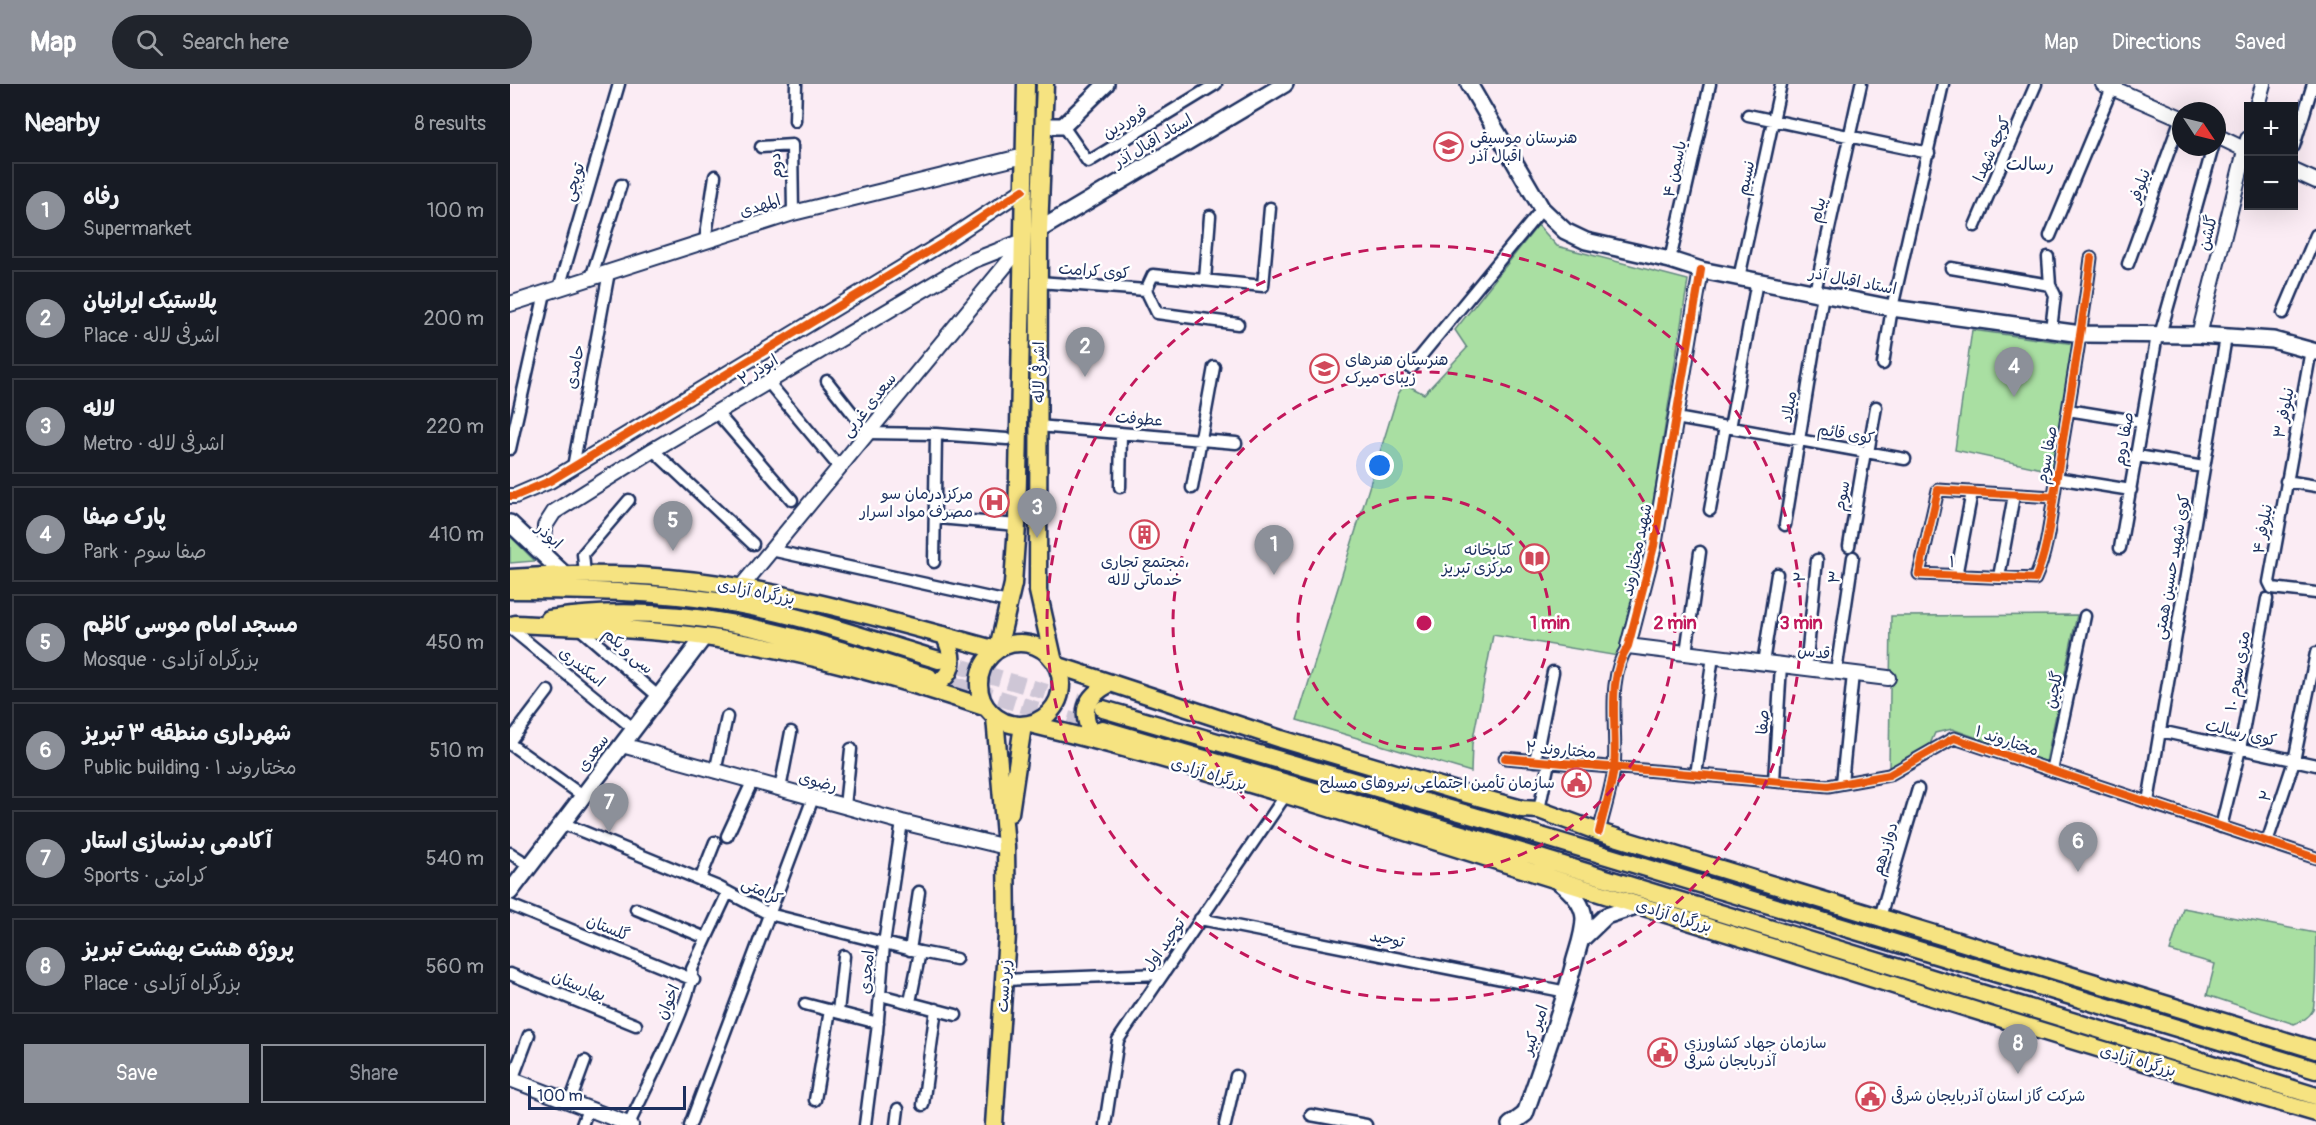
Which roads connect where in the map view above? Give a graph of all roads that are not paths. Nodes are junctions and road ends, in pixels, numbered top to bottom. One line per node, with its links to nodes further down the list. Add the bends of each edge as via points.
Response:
1 (619, 84): 62 (street, توپچی)
2 (796, 84): 21 (street)
3 (1026, 84): 31 (main road, اشرفی لاله)
4 (1045, 84): 22 (main road, اشرفی لاله)
5 (1106, 84): 23 (main road)
6 (1216, 84): 23 (street, فروردین, via 1088,162)
7 (1285, 84): 44 (main road, استاد اقبال آذر)
8 (1469, 84): 40 (main road, استاد اقبال آذر)
9 (1710, 84): 51 (street, یاسمن ۴)
10 (1781, 84): 20 (street, نسیم)
11 (1861, 84): 25 (street, پیام)
12 (1943, 84): 30 (street)
13 (2036, 84): 43 (street, کوچه شهدا)
14 (2263, 84): 17 (street)
15 (2313, 84): 24 (street)
16 (2107, 86): 18 (street); 46 (street)
17 (2258, 102)
18 (2172, 114)
19 (1748, 115): 20 (street)
20 (1774, 120): 25 (street); 57 (street, نسیم)
21 (795, 121)
22 (1044, 126): 23 (main road); 44 (main road, اشرفی لاله)
23 (1063, 126)
24 (2298, 133)
25 (1850, 135): 30 (street); 65 (street, پیام)
26 (2226, 139): 28 (street)
27 (2172, 143): 52 (street, نیلوفر)
28 (2244, 146)
29 (761, 147): 41 (street, دوم, via 792,145)
30 (1929, 153): 67 (street)
31 (1024, 156): 38 (main road, اشرفی لاله); 41 (street, المهدی)
32 (2210, 156): 72 (street, صفا دوم)
33 (2246, 156): 73 (street, گلشن)
34 (2298, 173): 36 (street)
35 (715, 176): 47 (street)
36 (2316, 181)
37 (621, 185): 56 (street)
38 (1023, 190): 48 (main road, اشرفی لاله); 100 (street)
39 (1270, 208): 58 (street, via 1263,286)
40 (1542, 208): 51 (main road, استاد اقبال آذر, via 1565,231 1586,241); 78 (street)
41 (793, 213): 47 (street, المهدی)
42 (1210, 216): 58 (street)
43 (1974, 226)
44 (1040, 230): 60 (main road, اشرفی لاله)
45 (2316, 235): 68 (street)
46 (2050, 236)
47 (705, 241): 55 (street, المهدی)
48 (1023, 243): 80 (street, ابوذر ۲, via 972,261); 88 (street, سعدی غربی); 118 (main road, اشرفی لاله)
49 (2048, 257): 61 (street)
50 (2091, 258): 71 (street, صفا سوم)
51 (1670, 260): 54 (main road, استاد اقبال آذر)
52 (2128, 264)
53 (1951, 268): 61 (street)
54 (1701, 270): 57 (main road, استاد اقبال آذر); 84 (street, شهید مختاروند)
55 (609, 272): 56 (street, المهدی); 100 (street, حامدی)
56 (591, 278): 62 (street, المهدی)
57 (1739, 278): 59 (main road, استاد اقبال آذر)
58 (1205, 280): 63 (street, via 1153,275)
59 (1757, 281): 65 (main road, استاد اقبال آذر); 87 (street)
60 (1039, 282): 63 (street, کوی کرامت); 86 (main road, اشرفی لاله)
61 (2050, 285): 70 (street, via 2055,295)
62 (559, 288): 64 (street, المهدی)
63 (1146, 290): 69 (street, کوی کرامت, via 1157,314)
64 (545, 293): 66 (street, المهدی); 95 (street)
65 (1819, 293): 67 (main road, استاد اقبال آذر); 93 (street, میلاد)
66 (510, 304)
67 (1892, 308): 70 (main road, استاد اقبال آذر); 76 (street)
68 (2283, 313)
69 (1238, 324)
70 (2051, 330): 71 (main road, استاد اقبال آذر)
71 (2081, 334): 72 (main road, استاد اقبال آذر); 82 (street, صفا سوم)
72 (2159, 335): 73 (main road, استاد اقبال آذر); 85 (street, صفا دوم)
73 (2199, 335): 74 (main road, استاد اقبال آذر)
74 (2226, 337): 75 (main road, استاد اقبال آذر, via 2273,340); 102 (street, کوی شهید حسین همتی)
75 (2313, 351): 104 (street, نیلوفر ۳)
76 (1883, 364)
77 (1214, 367): 91 (street)
78 (1411, 368)
79 (827, 381): 88 (street)
80 (769, 383): 83 (street, ابوذر ۲); 101 (street)
81 (1876, 407): 97 (street)
82 (2068, 410): 85 (street); 103 (street, صفا سوم)
83 (718, 414): 96 (street, ابوذر ۲); 114 (street)
84 (1676, 418): 87 (street, کوی قائم); 146 (street, شهید مختاروند, via 1654,546)
85 (2142, 422): 98 (street, صفا دوم)
86 (1038, 426): 89 (street, عطوفت); 152 (main road, اشرفی لاله, via 1038,591)
87 (1728, 427): 93 (street, کوی قائم); 115 (street)
88 (868, 433): 90 (street); 101 (street, سعدی غربی)
89 (1121, 433): 91 (street, عطوفت); 106 (street)
90 (936, 434): 92 (street); 128 (street)
91 (1199, 439): 94 (street, عطوفت); 107 (street)
92 (1007, 440)
93 (1798, 441): 97 (street, کوی قائم); 119 (street, میلاد)
94 (1236, 442)
95 (510, 449)
96 (653, 450): 120 (street); 125 (street, ابوذر ۲, via 554,512 545,526)
97 (1867, 452): 99 (street, کوی قائم); 121 (street, سوم)
98 (2137, 456): 102 (street); 108 (street, صفا دوم)
99 (1905, 459)
100 (573, 467): 111 (street, via 550,482)
101 (839, 467): 123 (street, سعدی غربی)
102 (2204, 467): 169 (street, کوی شهید حسین همتی)
103 (2056, 478): 108 (street); 112 (street, صفا سوم)
104 (2286, 481): 105 (street); 138 (street, نیلوفر ۴, via 2269,582 2272,588)
105 (2316, 486)
106 (1120, 487)
107 (1192, 488)
108 (2131, 490): 122 (street, صفا دوم)
109 (1972, 492): 110 (street); 132 (street); 132 (street, ۱, via 1938,490 1919,574)
110 (2014, 495): 112 (street); 133 (street)
111 (510, 496)
112 (2053, 497): 135 (street, صفا سوم, via 2042,564)
113 (629, 500): 130 (street, via 583,554)
114 (792, 500)
115 (1710, 510)
116 (939, 518): 118 (street)
117 (510, 524): 125 (main road, ابوذر)
118 (1017, 525): 140 (main road, اشرفی لاله)
119 (1785, 525)
120 (753, 544)
121 (1849, 546)
122 (2120, 548)
123 (771, 550): 136 (street, سعدی غربی); 140 (street)
124 (1701, 552): 148 (street)
125 (544, 555): 129 (main road, ابوذر)
126 (1853, 557): 157 (street, ۳)
127 (1817, 560): 155 (street, ۲)
128 (934, 562)
129 (564, 574): 130 (main road, بزرگراه آزادی); 134 (main road, بزرگراه آزادی)
130 (585, 574): 136 (main road, بزرگراه آزادی)
131 (1778, 574): 153 (street)
132 (1956, 576): 133 (street, ۱)
133 (1999, 577): 135 (street, ۱)
134 (510, 578)
135 (2035, 579)
136 (741, 587): 144 (main road, بزرگراه آزادی)
137 (510, 590): 151 (main road, بزرگراه آزادی, via 599,590 726,602 788,615)
138 (2316, 593)
139 (2266, 599): 174 (street, ۱۰ متری سوم)
140 (1008, 602): 147 (main road, اشرفی لاله)
141 (2085, 616): 182 (street, گلچین)
142 (512, 626): 143 (main road, بزرگراه آزادی); 160 (main road, بزرگراه آزادی, via 574,615 621,612 733,622 784,633); 168 (street, اسکندری)
143 (578, 627): 145 (main road, بزرگراه آزادی); 163 (street, سی و یکم)
144 (944, 635): 147 (main road, بزرگراه آزادی); 160 (main road, via 952,650 952,666 942,682)
145 (704, 637): 160 (main road, بزرگراه آزادی); 163 (main road, سعدی)
146 (1628, 646): 148 (street, قدس); 181 (street, شهید مختاروند, via 1618,669 1612,722)
147 (998, 650): 152 (main road, via 1022,643 1035,645); 165 (main road, via 984,665 979,684 981,697)
148 (1686, 653): 150 (street, قدس)
149 (2316, 653): 177 (street)
150 (1713, 656): 153 (street, قدس); 184 (street)
151 (939, 660)
152 (1054, 662): 161 (main road); 167 (main road, via 1061,686 1058,699 1042,719)
153 (1763, 663): 154 (street, قدس)
154 (1781, 665): 155 (street, قدس); 185 (street, صفا)
155 (1806, 668): 157 (street, قدس)
156 (1553, 672): 178 (street)
157 (1836, 672): 158 (street, قدس)
158 (1853, 674): 159 (street, قدس); 187 (street)
159 (1888, 678)
160 (928, 683): 165 (main road, بزرگراه آزادی)
161 (1111, 683): 171 (main road, via 1096,691 1086,705 1085,723); 190 (main road)
162 (548, 691): 173 (street)
163 (659, 697): 168 (main road, سعدی)
164 (1103, 709): 197 (main road, بزرگراه آزادی)
165 (991, 713): 167 (main road, via 1005,722); 206 (main road, زبردست)
166 (727, 717): 183 (street)
167 (1027, 725): 171 (main road, بزرگراه آزادی); 206 (main road, زبردست)
168 (634, 729): 172 (main road, سعدی)
169 (2160, 731): 174 (street, کوی رسالت); 194 (street, کوی شهید حسین همتی)
170 (790, 732): 188 (street)
171 (1098, 734): 192 (main road, بزرگراه آزادی); 203 (main road, بزرگراه آزادی)
172 (622, 745): 183 (street, رضوی); 191 (main road, سعدی)
173 (511, 747): 191 (street)
174 (2240, 748): 177 (street, کوی رسالت); 200 (street)
175 (851, 750): 195 (street)
176 (1506, 758): 178 (street, مختاروند ۲)
177 (2294, 760): 180 (street, کوی رسالت); 205 (street, ۲)
178 (1535, 761): 179 (street, مختاروند ۲)
179 (1549, 762): 181 (street, مختاروند ۲); 196 (street)
180 (2316, 765)
181 (1614, 768): 184 (street, مختاروند ۱); 201 (street, شهید مختاروند)
182 (2052, 771): 187 (street, مختاروند ۱, via 1954,738 1888,776); 194 (street, مختاروند ۱)
183 (715, 772): 186 (street, رضوی)
184 (1696, 775): 185 (street, مختاروند ۱)
185 (1774, 781): 187 (street, مختاروند ۱, via 1828,786)
186 (752, 782): 188 (street, رضوی); 202 (street)
187 (1842, 783)
188 (780, 789): 193 (street, رضوی)
189 (1918, 789): 221 (street, دوازدهم)
190 (1460, 792): 196 (main road); 197 (main road)
191 (583, 796): 199 (main road, سعدی)
192 (1285, 796): 207 (main road, بزرگراه آزادی); 222 (street, توحید اول)
193 (813, 798): 195 (street, رضوی); 220 (street)
194 (2148, 802): 200 (street, مختاروند ۱)
195 (845, 806): 198 (street, رضوی)
196 (1530, 809): 197 (main road); 201 (main road)
197 (1491, 821): 245 (main road, بزرگراه آزادی)
198 (902, 822): 206 (street, رضوی); 225 (street, امجدی)
199 (562, 823): 211 (main road, سعدی); 213 (street, کرامتی)
200 (2221, 827): 205 (street, مختاروند ۱)
201 (1599, 832): 221 (main road)
202 (727, 836)
203 (1482, 840): 207 (main road); 210 (main road); 248 (main road, بزرگراه آزادی)
204 (715, 842): 213 (street)
205 (2267, 842): 209 (street, مختاروند ۱)
206 (1006, 846): 232 (main road, زبردست)
207 (1456, 847): 210 (main road, بزرگراه آزادی)
208 (510, 854): 211 (street)
209 (2316, 858)
210 (1508, 863): 212 (main road, بزرگراه آزادی)
211 (530, 866): 215 (main road, سعدی)
212 (1555, 879): 218 (main road, بزرگراه آزادی); 224 (main road, via 1572,893 1581,908)
213 (700, 880): 214 (street, کرامتی)
214 (728, 891): 220 (street, کرامتی); 223 (street, اخوان)
215 (510, 892)
216 (919, 892): 226 (street)
217 (510, 905): 231 (street, گلستان)
218 (1639, 905): 224 (main road, via 1606,916); 255 (main road, بزرگراه آزادی)
219 (636, 909): 223 (street)
220 (769, 914): 225 (street, کرامتی); 258 (street)
221 (1880, 917): 243 (main road)
222 (1200, 919): 230 (street, توحید اول); 233 (street, توحید)
223 (706, 938): 231 (street, اخوان, via 692,969)
224 (1582, 939): 233 (main road, امیر کبیر)
225 (884, 944): 226 (street, کرامتی); 234 (street, امجدی)
226 (915, 951): 228 (street, کرامتی); 235 (street)
227 (844, 956): 238 (street)
228 (956, 959)
229 (510, 974): 241 (street, بهارستان)
230 (1162, 974): 232 (street); 262 (street, توحید اول, via 1118,1040)
231 (694, 980): 257 (street, اخوان)
232 (1005, 980): 261 (main road, زبردست)
233 (1567, 992): 265 (main road, امیر کبیر, via 1525,1114)
234 (880, 995): 235 (street); 240 (street, امجدی)
235 (910, 1002): 237 (street)
236 (805, 1004): 238 (street)
237 (936, 1009): 239 (street); 251 (street)
238 (834, 1011): 240 (street); 249 (street)
239 (956, 1015)
240 (878, 1023): 259 (street, امجدی)
241 (636, 1025)
242 (530, 1035): 247 (street)
243 (2316, 1050)
244 (585, 1061): 250 (street)
245 (2316, 1070)
246 (1236, 1076): 263 (street)
247 (511, 1080): 250 (street)
248 (2316, 1096)
249 (815, 1100)
250 (570, 1102): 252 (street)
251 (923, 1105)
252 (588, 1109): 256 (street); 257 (street)
253 (898, 1109): 260 (street)
254 (1311, 1115): 264 (street)
255 (2313, 1115)
256 (582, 1125)
257 (630, 1125)
258 (690, 1125)
259 (865, 1125)
260 (896, 1125)
261 (994, 1125)
262 (1105, 1125)
263 (1225, 1125)
264 (1365, 1125)
265 (1510, 1125)

